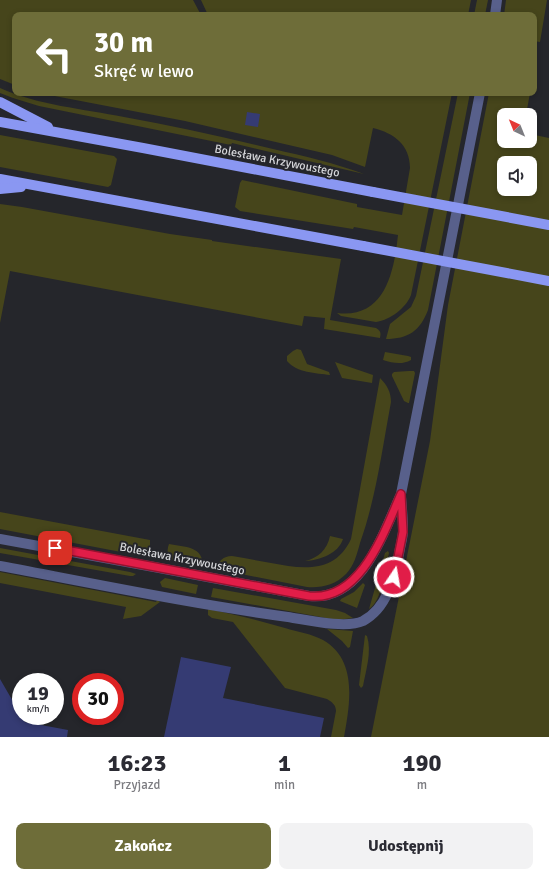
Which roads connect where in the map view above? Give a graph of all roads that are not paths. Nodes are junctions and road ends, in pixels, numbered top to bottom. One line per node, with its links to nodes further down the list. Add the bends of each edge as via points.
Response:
1 (498, 0): 2 (street)
2 (496, 12)
3 (479, 96): 12 (street)
4 (0, 102): 6 (main road)
5 (0, 122): 6 (main road, Bolesława Krzywoustego)
6 (59, 133): 10 (main road, Bolesława Krzywoustego, bridge)
7 (0, 179): 8 (main road)
8 (43, 188): 9 (main road); 11 (main road, bridge)
9 (0, 189)
10 (549, 225)
11 (549, 281)
12 (401, 494): 13 (street, Bolesława Krzywoustego, via 374,553 364,567 341,590 316,597); 14 (street, via 403,532 394,577 388,592 379,607 362,621 347,625 257,613)
13 (0, 539)
14 (0, 566)

